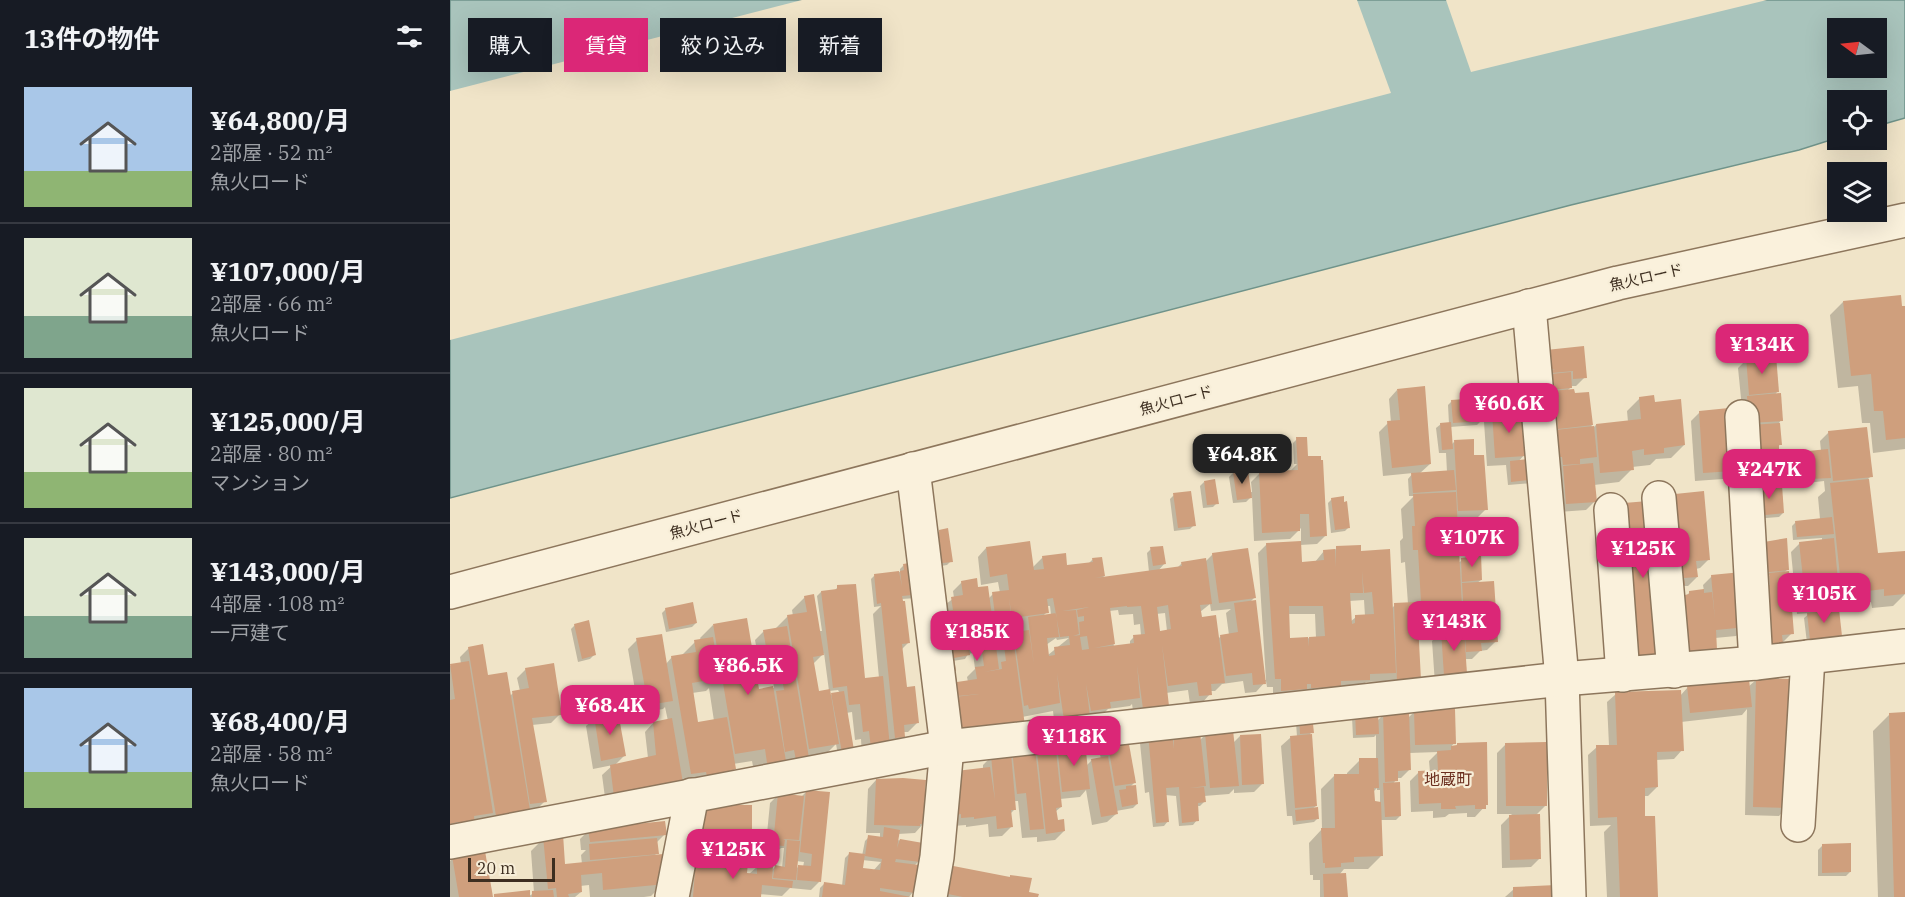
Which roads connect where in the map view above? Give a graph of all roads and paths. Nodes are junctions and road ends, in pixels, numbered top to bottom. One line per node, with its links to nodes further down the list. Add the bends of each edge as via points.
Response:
1 (1905, 220): 2 (street, 魚火ロード)
2 (1529, 306): 4 (street, 魚火ロード); 13 (street)
3 (1742, 417): 10 (street)
4 (913, 469): 7 (street, 魚火ロード); 14 (street)
5 (1659, 498): 11 (street)
6 (1611, 510): 12 (street)
7 (450, 592)
8 (1905, 646): 9 (street)
9 (1808, 657): 10 (street); 16 (street)
10 (1756, 663): 11 (street)
11 (1674, 671): 12 (street)
12 (1623, 675): 13 (street)
13 (1562, 679): 14 (street); 20 (street)
14 (947, 747): 15 (street); 19 (street)
15 (692, 795): 17 (street); 18 (street)
16 (1798, 825)
17 (450, 842)
18 (672, 897)
19 (930, 897)
20 (1569, 897)

